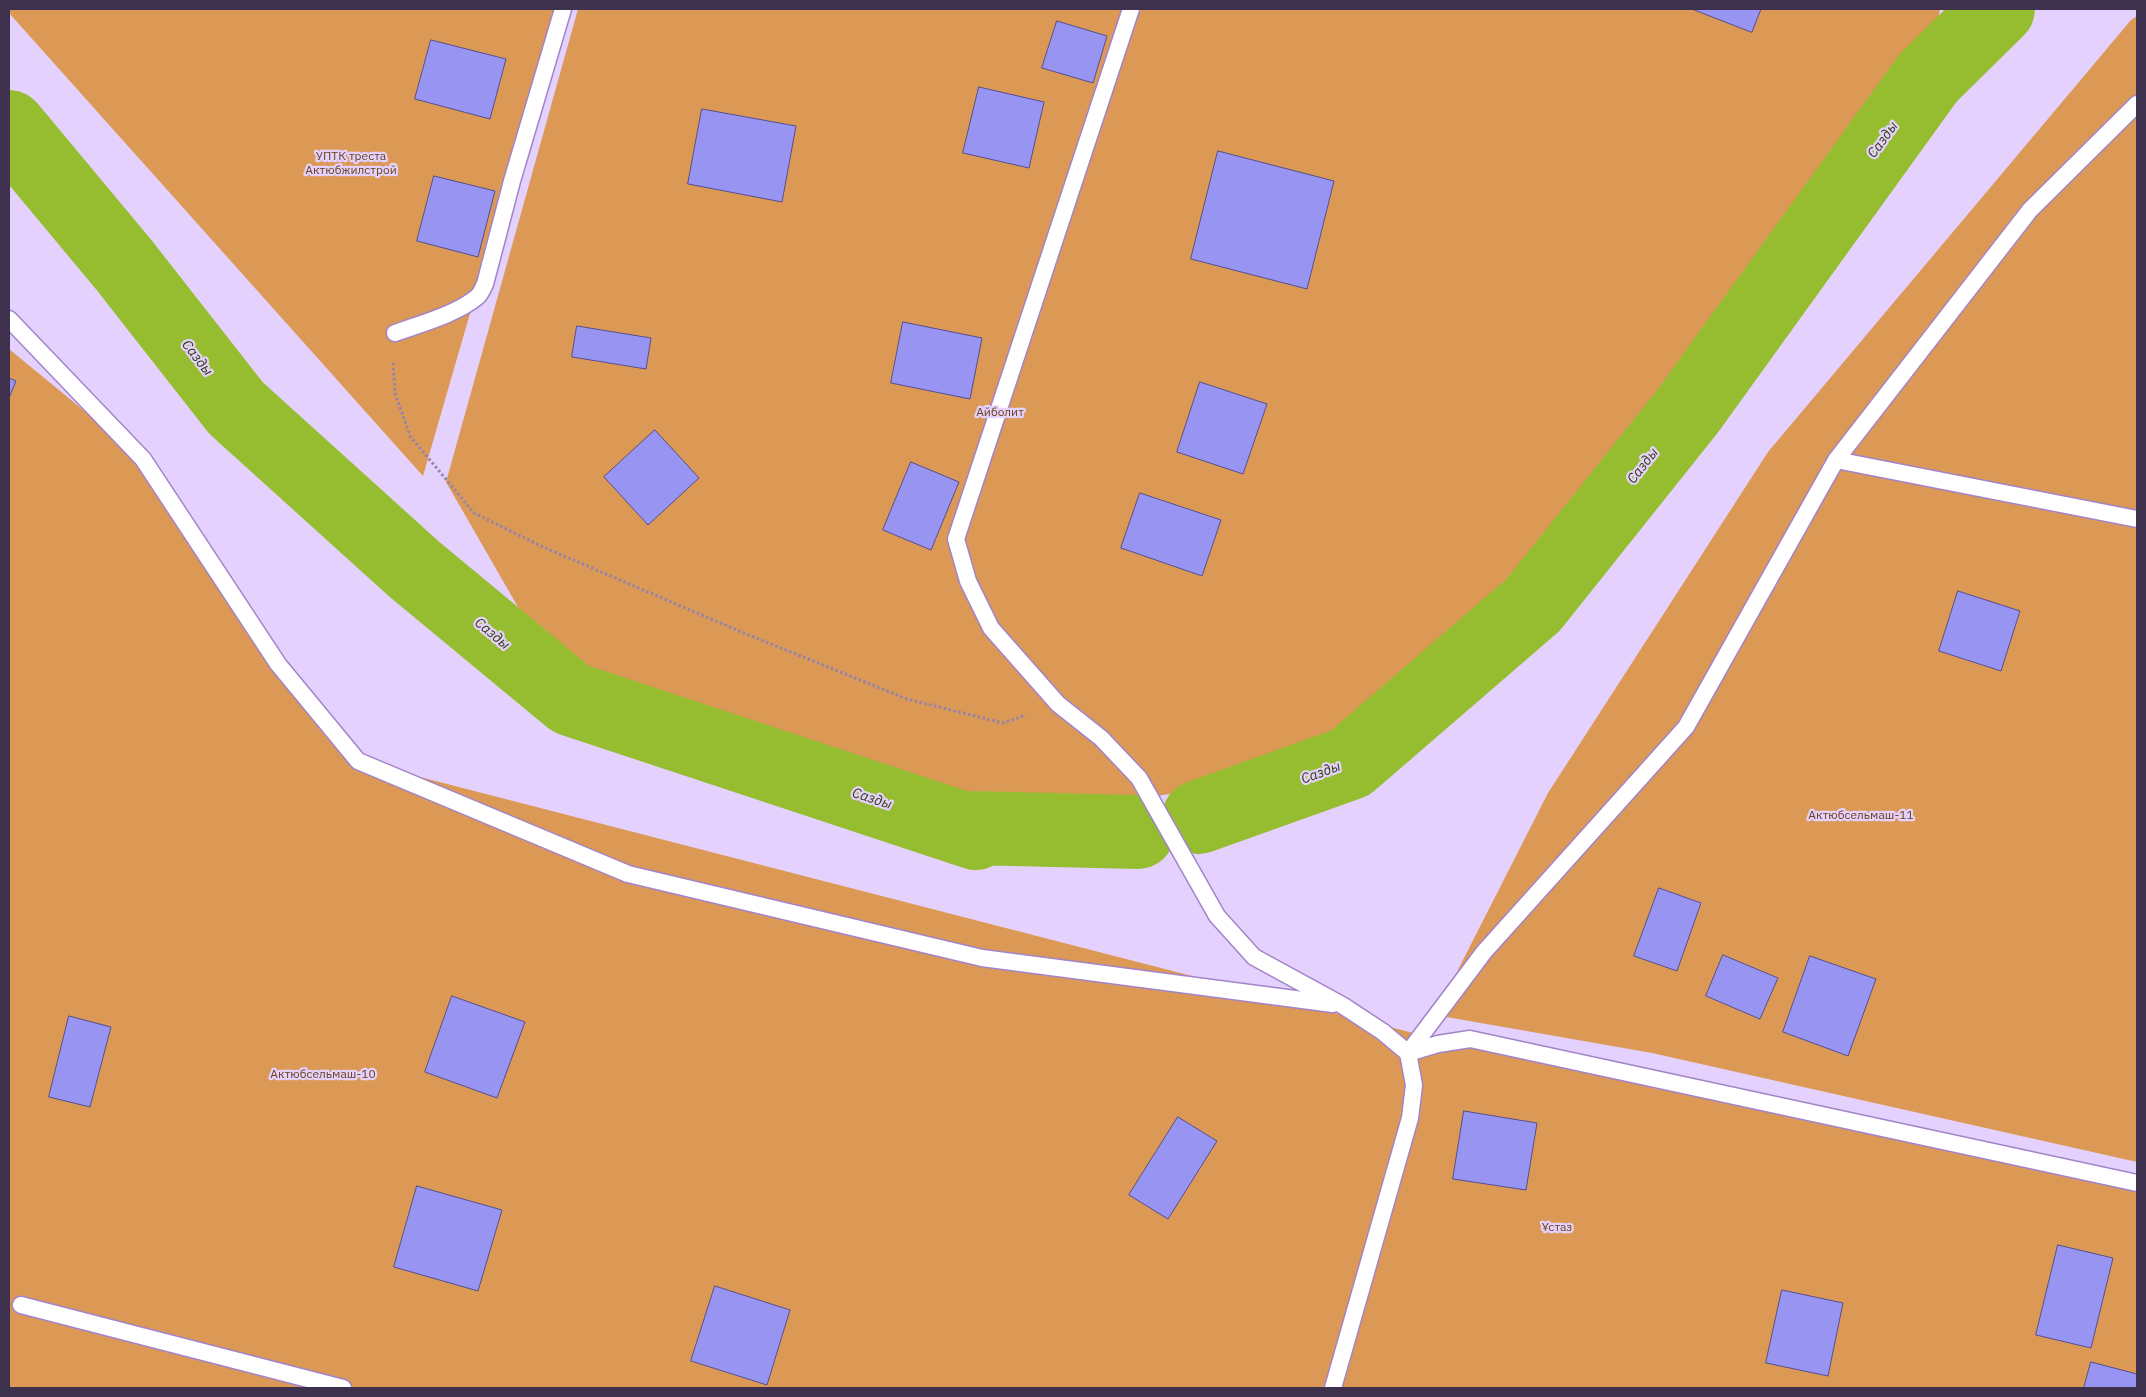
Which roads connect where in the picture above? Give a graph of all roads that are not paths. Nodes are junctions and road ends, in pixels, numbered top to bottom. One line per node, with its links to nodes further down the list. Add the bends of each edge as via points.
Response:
1 (563, 9): 5 (lane, via 479,296 438,317)
2 (1130, 9): 8 (lane, via 956,539 968,581 991,628 1058,704 1101,738 1139,778 1217,916 1254,957)
3 (2137, 104): 6 (lane, via 2030,210)
4 (9, 319): 8 (lane, via 143,459 278,664 358,761 628,874 982,958)
5 (395, 333)
6 (1836, 460): 7 (lane); 9 (lane, via 1686,727 1484,952)
7 (2137, 519)
8 (1342, 1005): 9 (lane)
9 (1408, 1053): 10 (lane, via 1470,1039); 13 (lane, via 1414,1085 1410,1118)
10 (2137, 1183)
11 (21, 1305): 12 (lane)
12 (343, 1388)
13 (1333, 1388)

